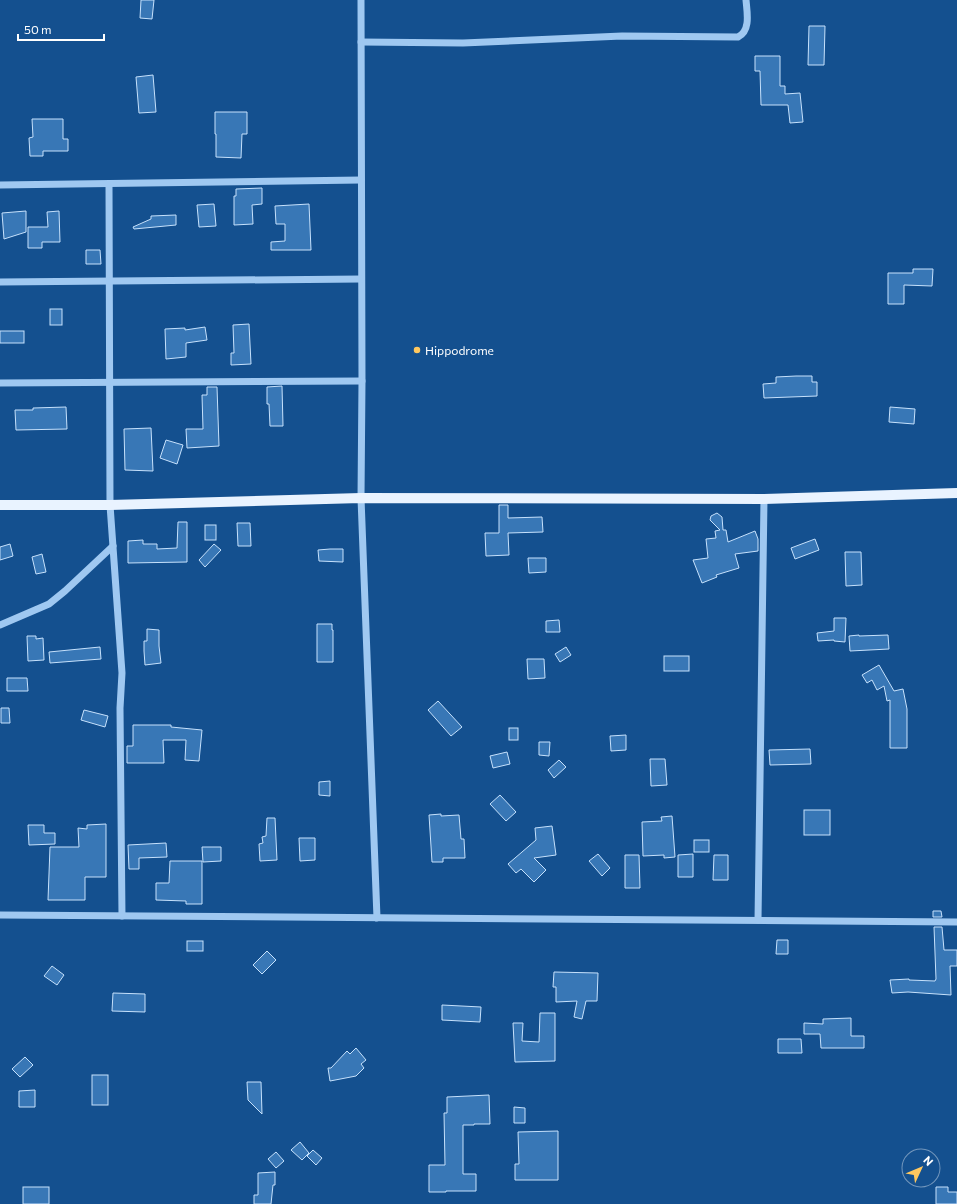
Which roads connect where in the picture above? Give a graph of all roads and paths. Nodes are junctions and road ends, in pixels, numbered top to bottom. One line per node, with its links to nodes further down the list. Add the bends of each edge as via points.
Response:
1 (361, 0): 3 (street)
2 (746, 0): 3 (street, via 745,30 738,37 622,36 463,43)
3 (361, 42): 4 (street)
4 (361, 180): 5 (street); 7 (street)
5 (109, 184): 6 (street); 8 (street)
6 (0, 185)
7 (361, 279): 8 (street); 10 (street)
8 (109, 281): 9 (street); 11 (street)
9 (0, 282)
10 (362, 381): 11 (street); 14 (street)
11 (110, 383): 12 (street); 17 (street)
12 (0, 384)
13 (957, 493): 15 (main road)
14 (361, 498): 15 (main road); 17 (main road); 22 (street)
15 (764, 499): 23 (street)
16 (0, 505): 17 (main road)
17 (110, 505): 18 (street)
18 (113, 546): 19 (street, via 48,604); 21 (street, via 122,673)
19 (0, 625)
20 (0, 915): 21 (street)
21 (122, 916): 22 (street)
22 (378, 918): 23 (street)
23 (758, 920): 24 (street)
24 (957, 922)

